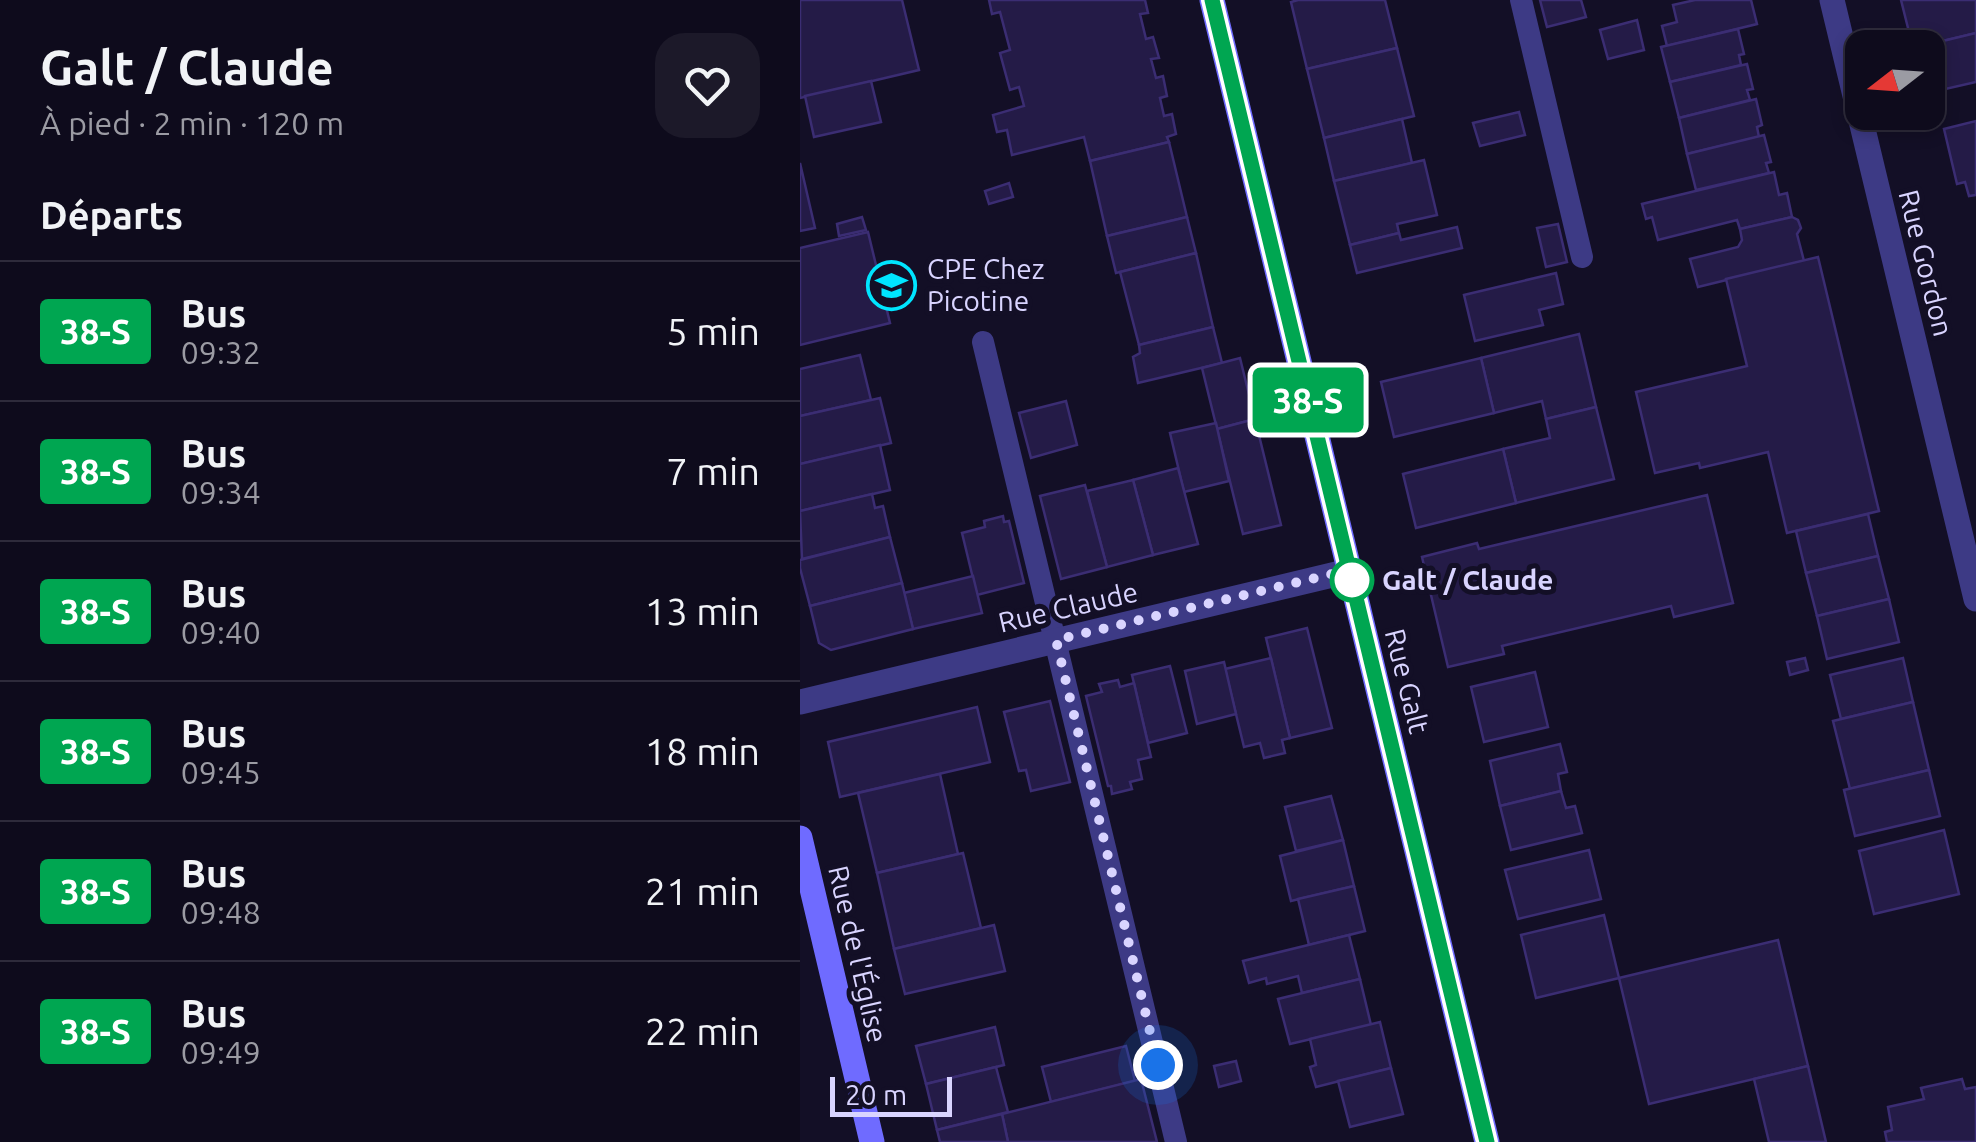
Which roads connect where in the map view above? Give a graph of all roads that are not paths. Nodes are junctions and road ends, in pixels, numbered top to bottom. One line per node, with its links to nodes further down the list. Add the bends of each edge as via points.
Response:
1 (1212, 0): 6 (main road, Rue Galt)
2 (1521, 0): 4 (lane)
3 (1832, 0): 7 (street, Rue Gordon)
4 (1582, 257)
5 (984, 342): 8 (lane)
6 (1349, 570): 8 (street, Rue Claude); 13 (main road, Rue Galt)
7 (1976, 599)
8 (1056, 640): 9 (street, Rue Claude); 12 (lane)
9 (800, 702)
10 (800, 838): 11 (main road, Rue de l'Église)
11 (872, 1142)
12 (1176, 1142)
13 (1487, 1142)

